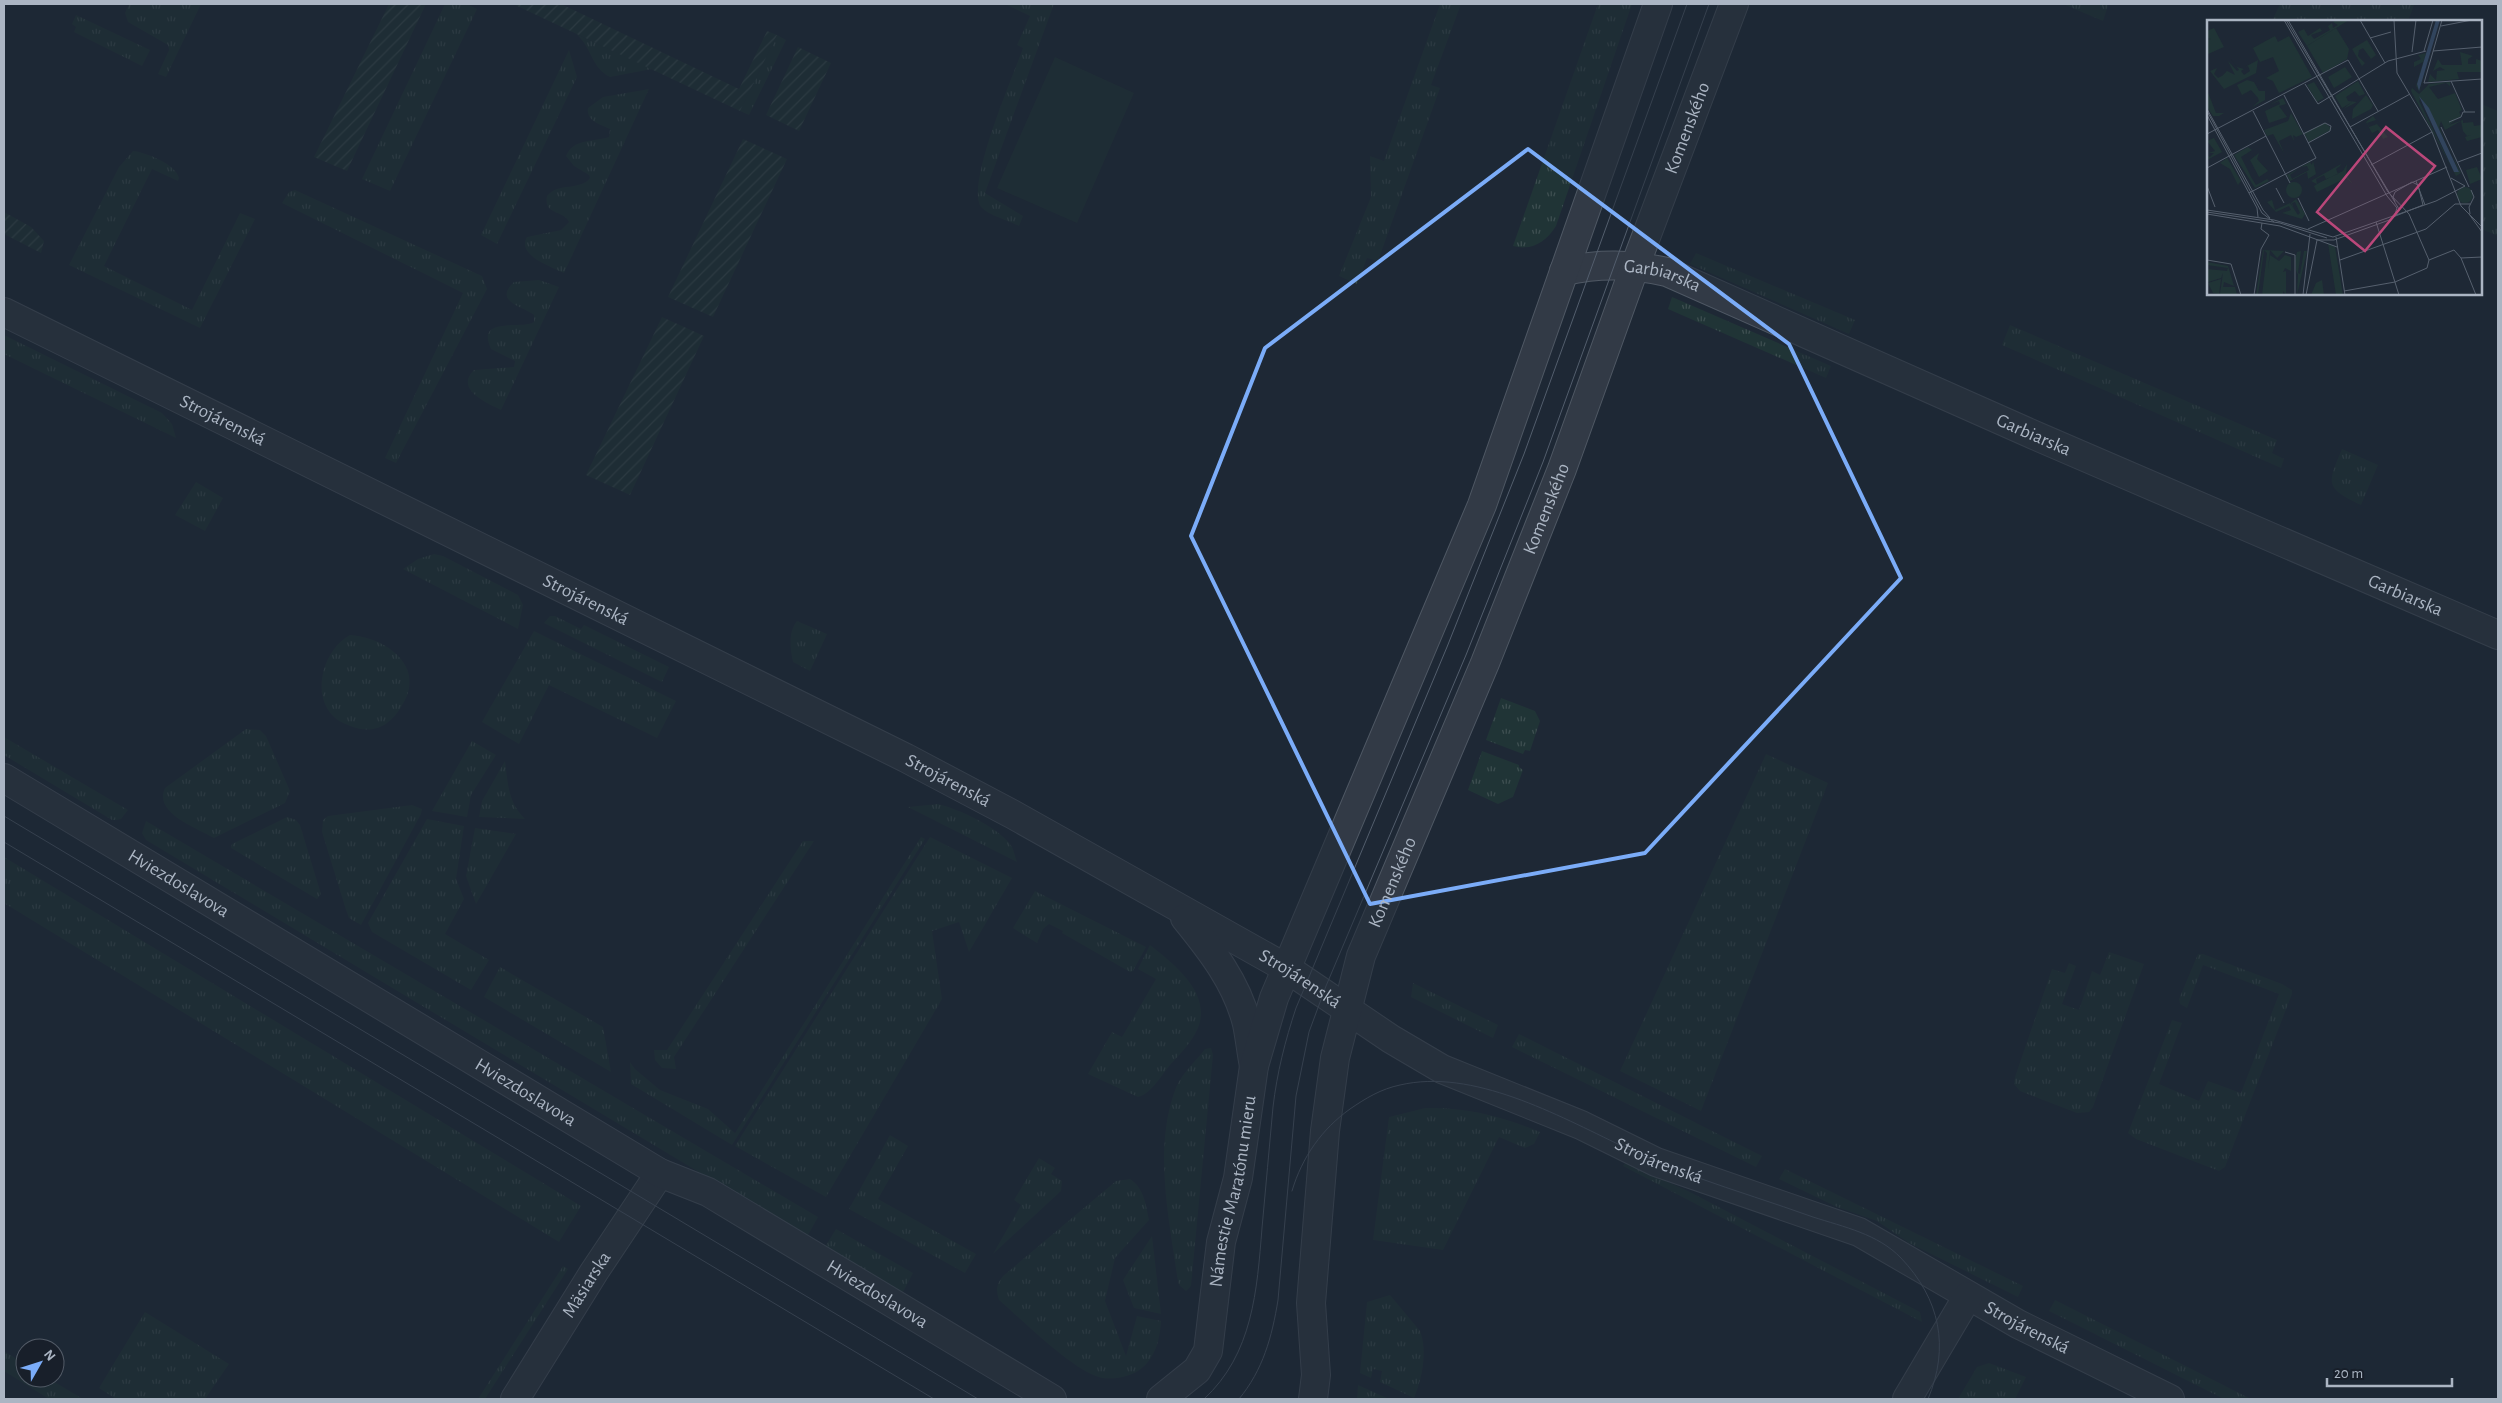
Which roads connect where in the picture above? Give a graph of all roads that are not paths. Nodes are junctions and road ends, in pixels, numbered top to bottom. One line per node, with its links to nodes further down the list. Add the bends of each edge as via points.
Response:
1 (1658, 4): 4 (street)
2 (1734, 4): 3 (street, Komenského)
3 (1635, 266): 4 (street, Garbiarska, via 1592,264); 6 (street, Garbiarska, via 1667,272); 10 (street, Komenského, via 1562,469 1481,672 1361,956)
4 (1564, 271): 9 (street, via 1482,505)
5 (4, 312): 8 (street, Strojárenská, via 906,758)
6 (2498, 635)
7 (4, 778): 12 (street, Hviezdoslavova)
8 (1160, 899): 9 (street, Strojárenská); 11 (street, Strojárenská, via 1185,918 1235,991 1246,1023)
9 (1286, 968): 10 (street, Strojárenská); 11 (street, Námestie Maratónu mieru)
10 (1347, 1009): 13 (street, Strojárenská, via 1442,1069 1581,1125 1656,1162 1859,1232); 19 (street, via 1335,1058 1325,1131 1311,1303 1316,1375)
11 (1254, 1066): 18 (street, Námestie Maratónu mieru, via 1238,1178 1221,1242 1208,1351 1197,1370)
12 (660, 1173): 14 (street, Hviezdoslavova, via 708,1192); 15 (street, Mäsiarska)
13 (1968, 1296): 20 (street); 21 (street, Strojárenská)
14 (1021, 1379): 16 (street, Hviezdoslavova); 17 (street)
15 (516, 1399)
16 (1052, 1399)
17 (1060, 1399)
18 (1161, 1399)
19 (1313, 1399)
20 (1908, 1399)
21 (2170, 1399)

